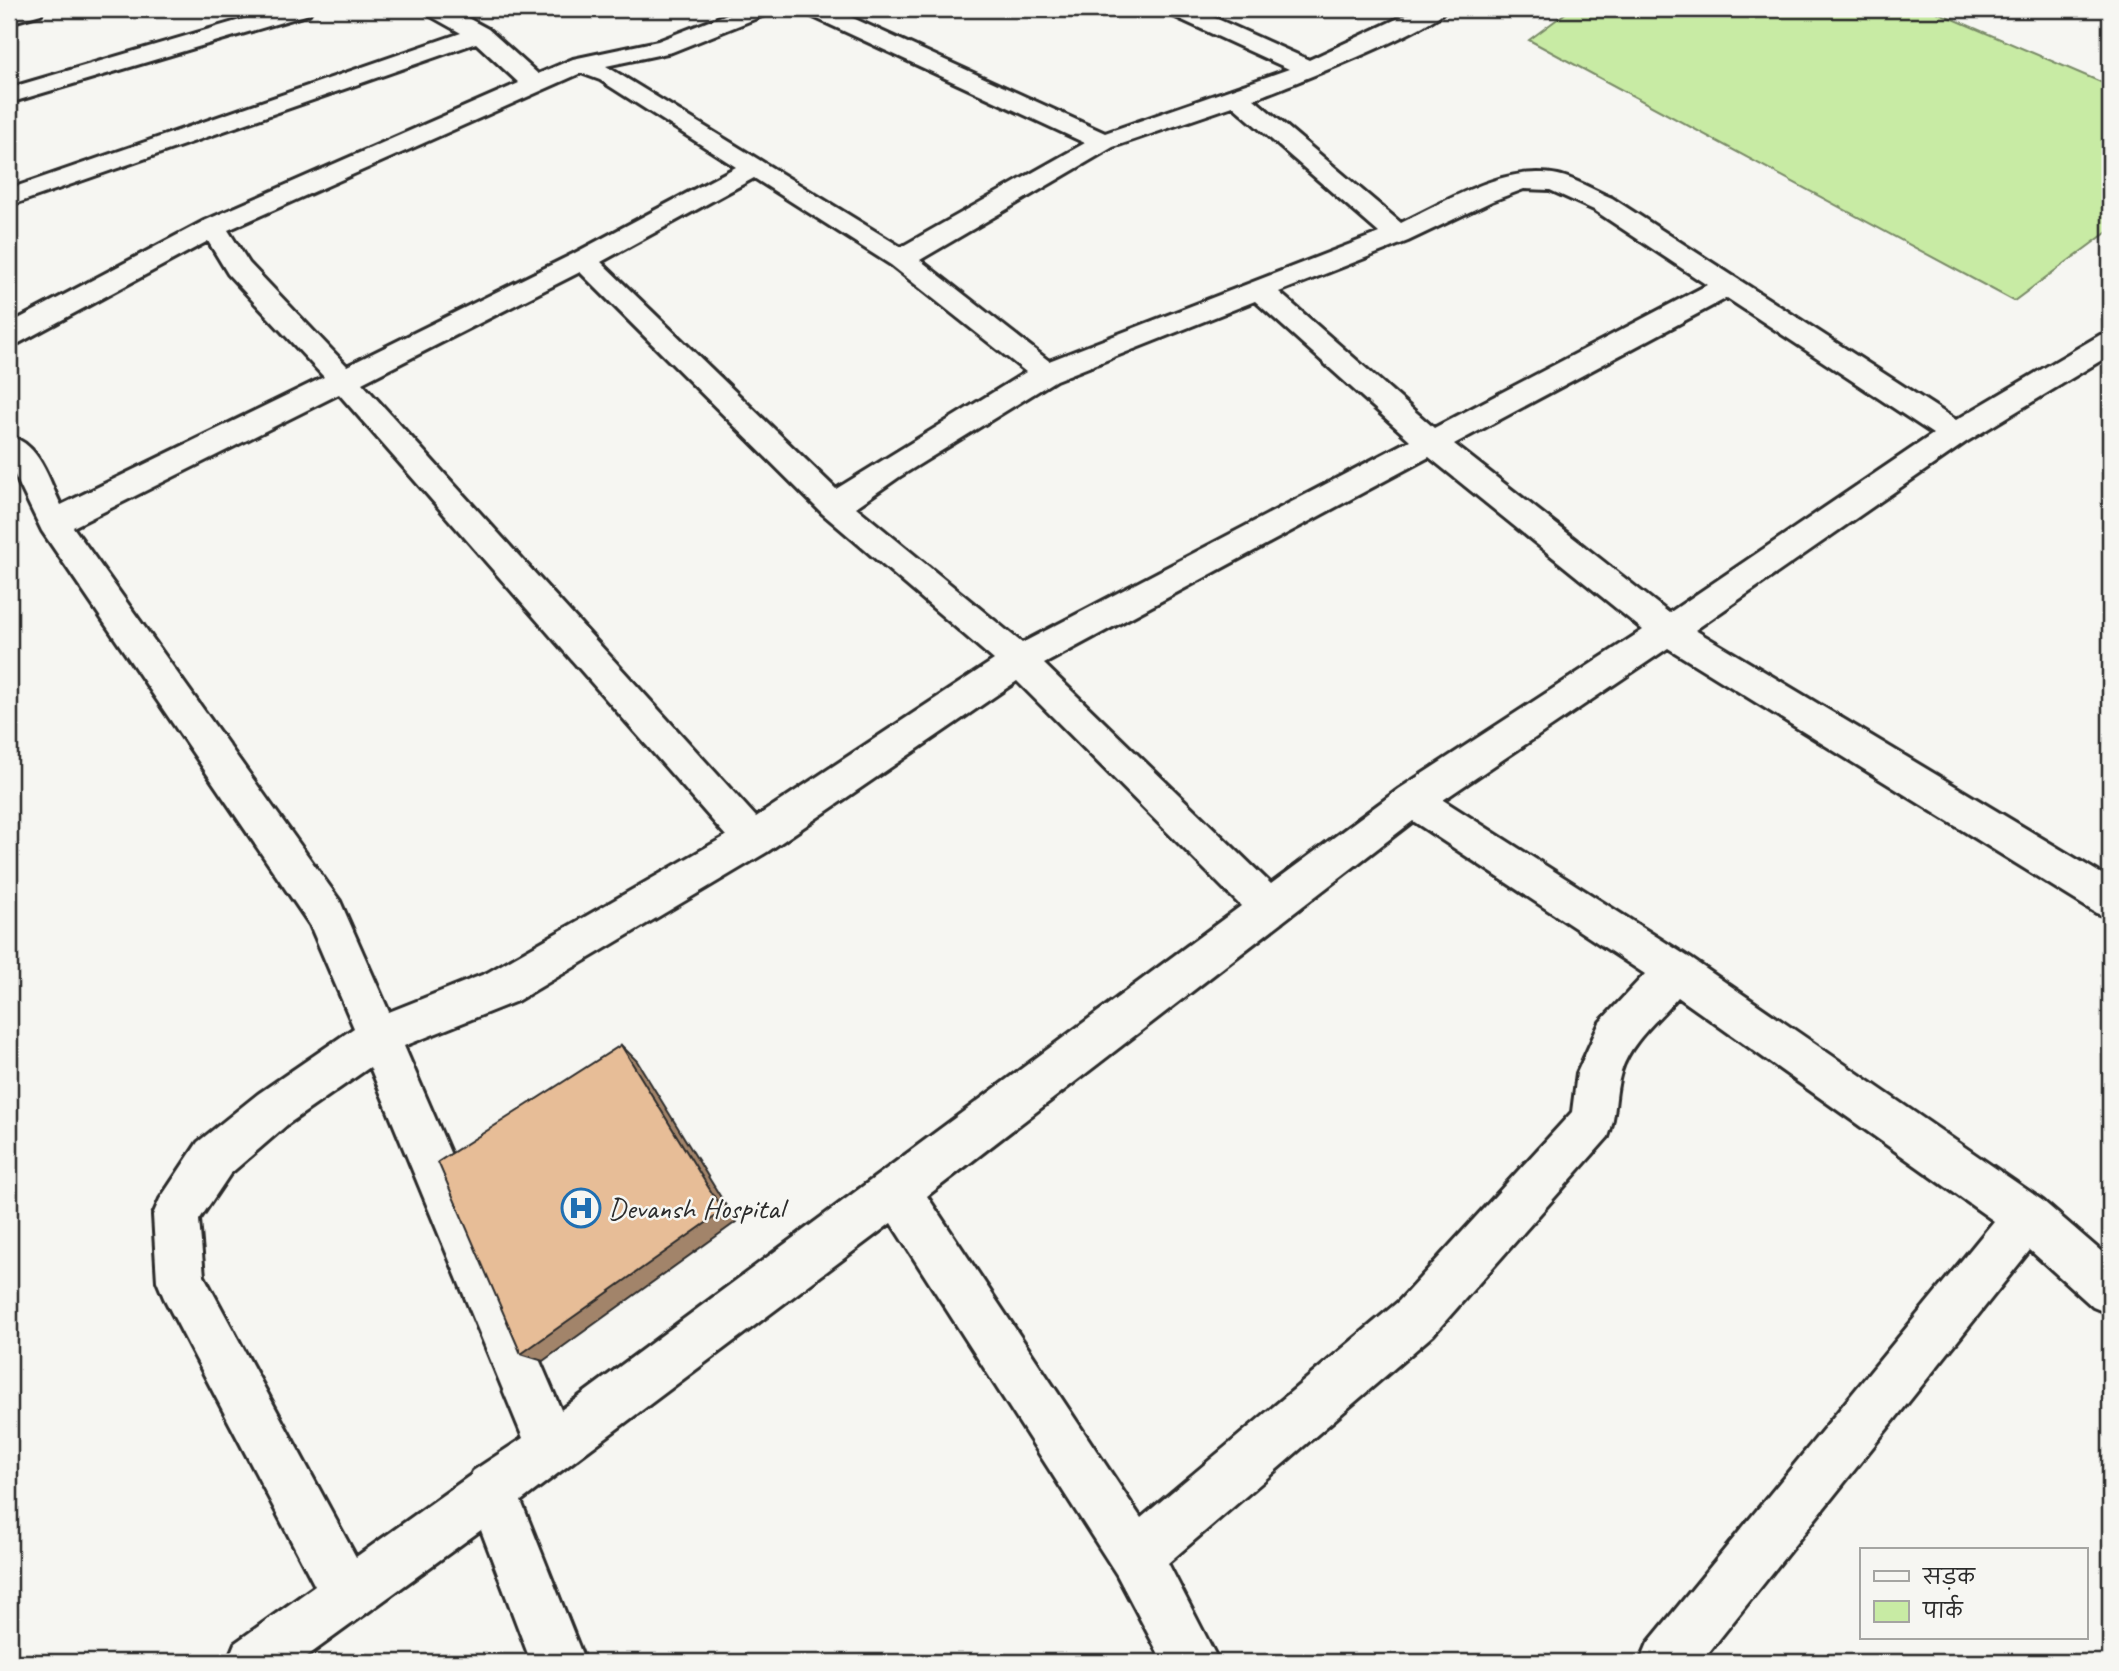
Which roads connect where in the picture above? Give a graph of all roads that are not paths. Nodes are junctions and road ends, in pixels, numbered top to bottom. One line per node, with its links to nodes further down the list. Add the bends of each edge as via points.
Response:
1 (33, 9): 8 (street)
2 (301, 9): 13 (street)
3 (435, 9): 9 (street)
4 (760, 9): 10 (street, via 664,47)
5 (815, 9): 15 (street)
6 (1177, 9): 11 (street)
7 (1435, 9): 11 (street)
8 (9, 16)
9 (480, 34): 12 (street); 17 (street)
10 (581, 64): 12 (street); 16 (street, via 608,75)
11 (1311, 69): 14 (street)
12 (534, 84): 18 (street)
13 (9, 96)
14 (1237, 97): 15 (street); 19 (street)
15 (1104, 142): 20 (street)
16 (755, 167): 20 (street); 21 (street)
17 (9, 198)
18 (213, 227): 24 (street); 27 (street, via 238,268)
19 (1398, 235): 22 (street, via 1521,181 1555,182 1602,204); 23 (street)
20 (901, 259): 26 (street)
21 (583, 260): 27 (street); 31 (street)
22 (1727, 286): 28 (street); 29 (street)
23 (1260, 290): 26 (street); 29 (street)
24 (9, 336)
25 (2110, 342): 28 (street)
26 (1046, 373): 31 (street)
27 (343, 380): 32 (street); 36 (street)
28 (1955, 434): 33 (street)
29 (1433, 444): 33 (street); 34 (street)
30 (13, 456): 32 (street)
31 (834, 506): 34 (street)
32 (53, 523): 40 (street, via 326,914)
33 (1668, 631): 35 (street); 37 (street)
34 (1019, 661): 36 (street); 38 (street)
35 (1412, 800): 38 (street); 39 (street)
36 (753, 840): 40 (street, via 502,987)
37 (2110, 900)
38 (1269, 908): 41 (street)
39 (1675, 971): 42 (street); 46 (street, via 1615,1036 1599,1073 1592,1122 1416,1318)
40 (378, 1036): 44 (street); 47 (street, via 273,1109 214,1158 176,1215 181,1281)
41 (897, 1191): 44 (street); 46 (street)
42 (2027, 1217): 43 (street); 51 (street)
43 (2110, 1290)
44 (552, 1448): 45 (street)
45 (491, 1489): 47 (street); 49 (street)
46 (1136, 1556): 50 (street)
47 (347, 1593): 48 (street)
48 (254, 1662)
49 (558, 1662)
50 (1192, 1662)
51 (1667, 1662)

